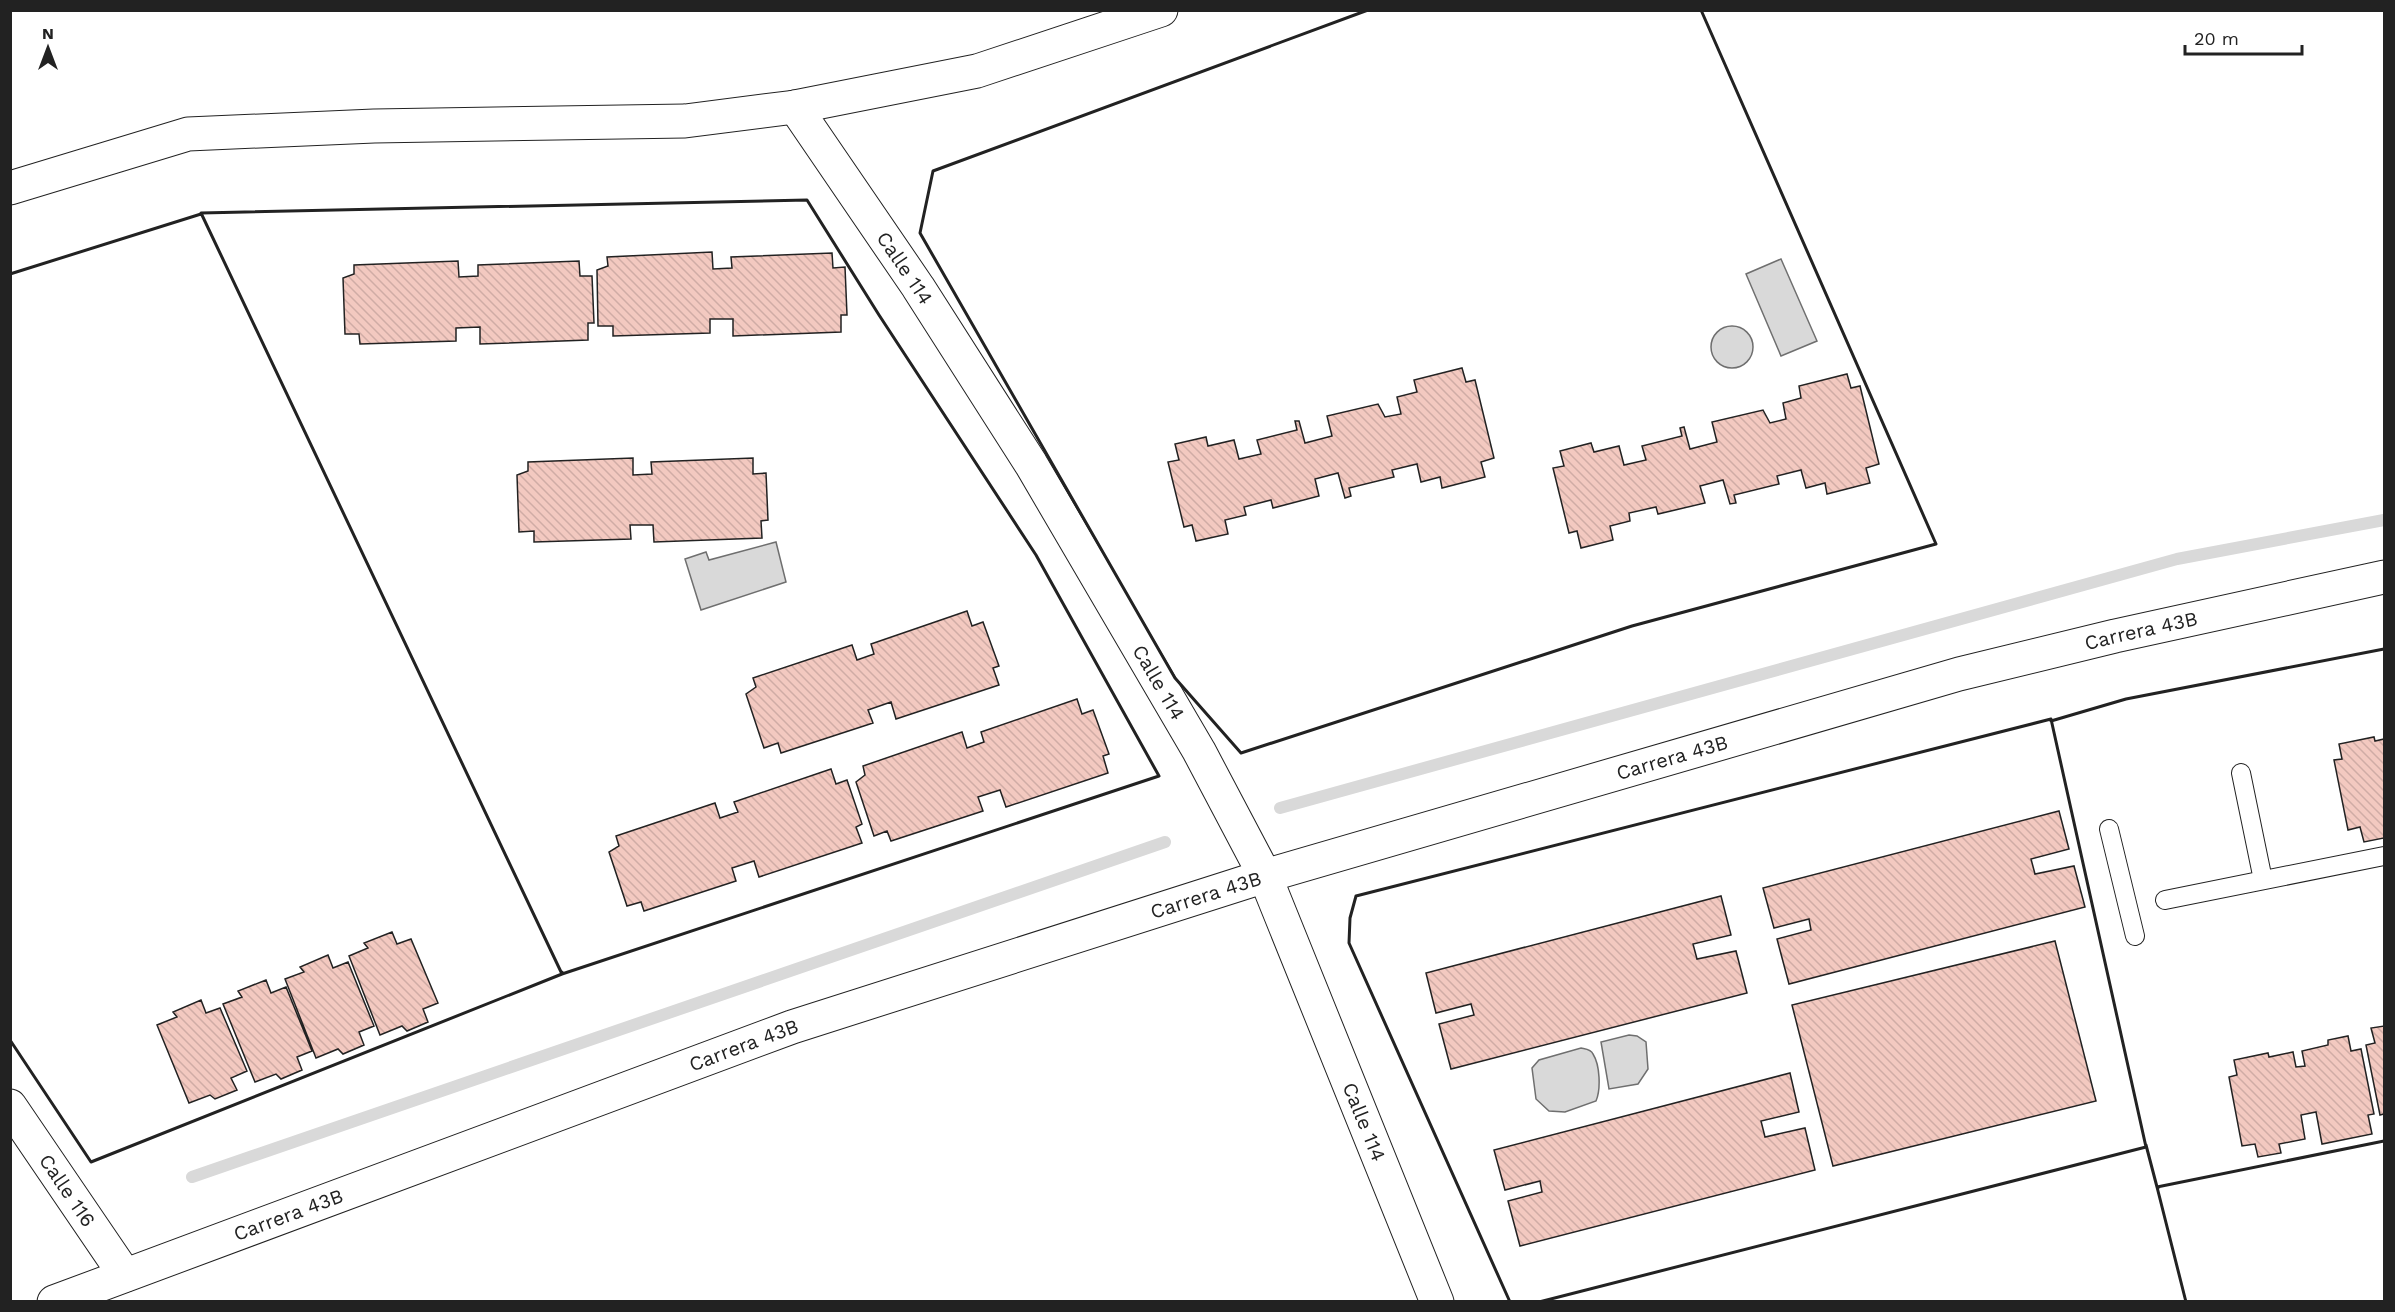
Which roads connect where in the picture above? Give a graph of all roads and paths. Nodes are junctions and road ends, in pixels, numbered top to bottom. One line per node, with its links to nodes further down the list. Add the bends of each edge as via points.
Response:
1 (1161, 10): 2 (street, via 977,71)
2 (795, 106): 3 (street, via 685,122 374,126 188,135); 8 (street, Calle 114, via 918,287 1031,464 1199,751)
3 (10, 188)
4 (2385, 577): 8 (street, Carrera 43B, via 1959,674)
5 (2241, 773): 9 (lane)
6 (2109, 829): 11 (lane)
7 (2385, 856): 9 (lane)
8 (1265, 876): 13 (street, Carrera 43B, via 792,1027); 15 (street, Calle 114)
9 (2263, 880): 10 (lane)
10 (2165, 900)
11 (2135, 936)
12 (10, 1106): 13 (street, Calle 116)
13 (125, 1275): 14 (street, Carrera 43B)
14 (54, 1302)
15 (1437, 1302)

